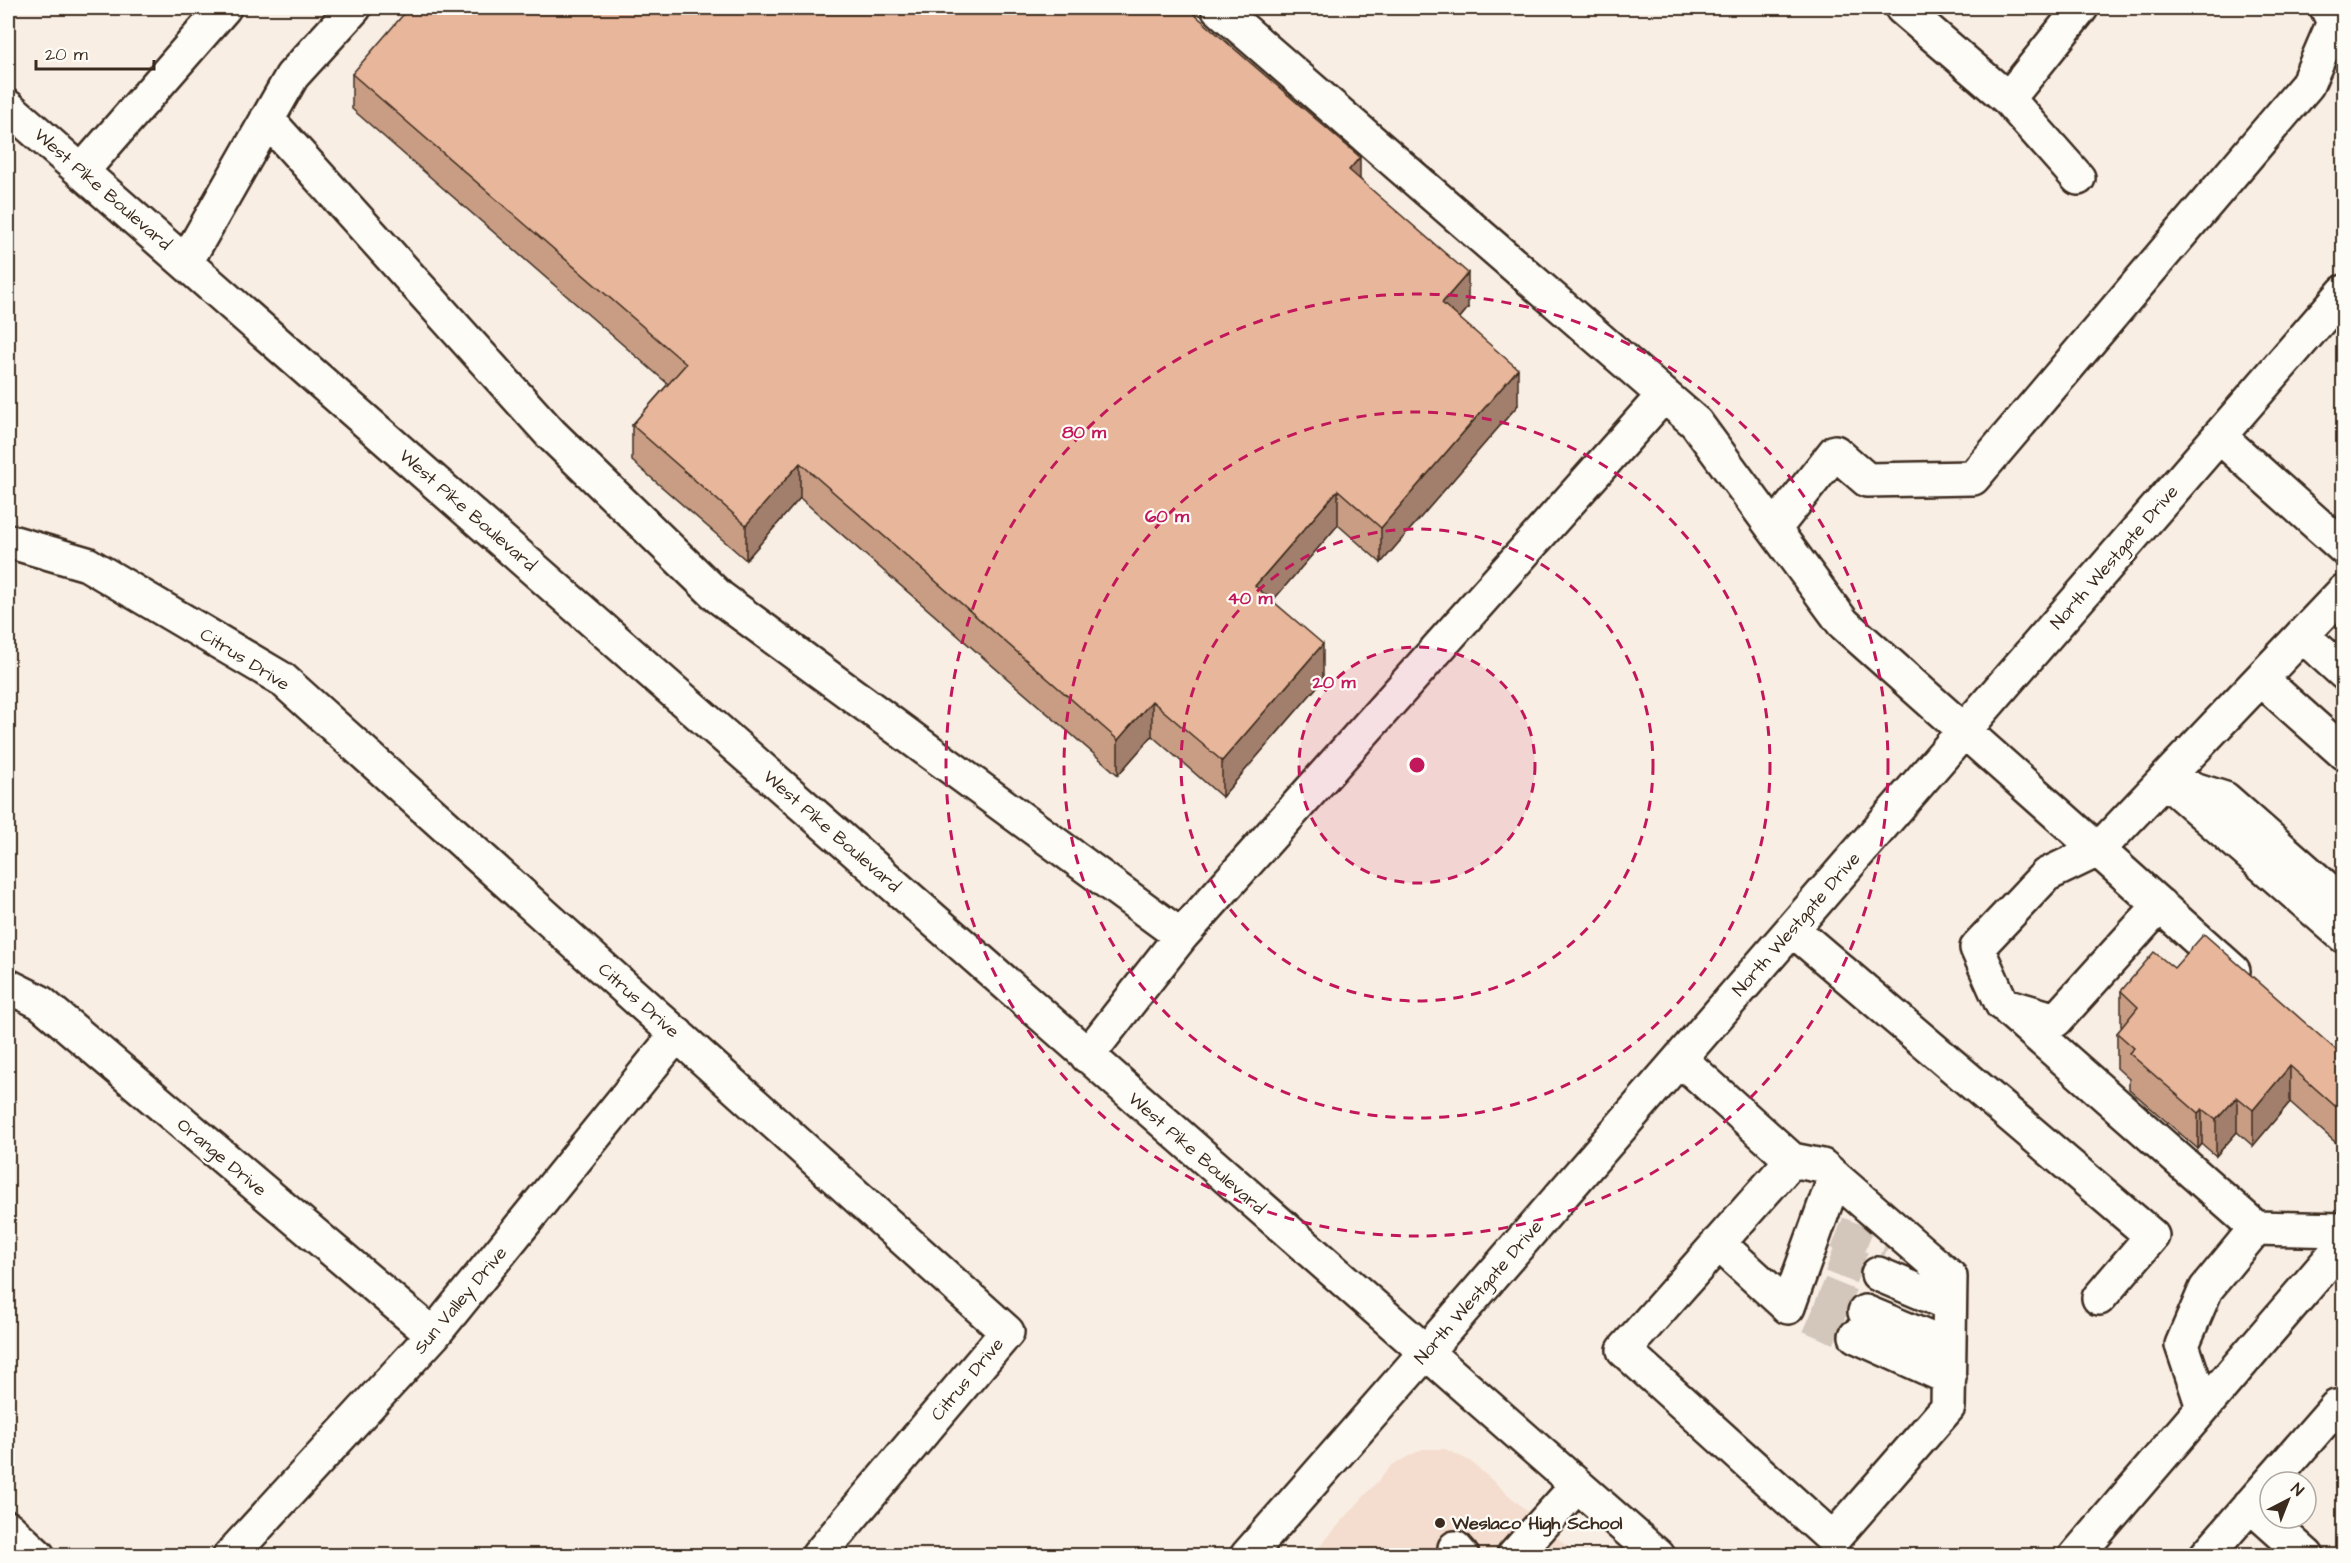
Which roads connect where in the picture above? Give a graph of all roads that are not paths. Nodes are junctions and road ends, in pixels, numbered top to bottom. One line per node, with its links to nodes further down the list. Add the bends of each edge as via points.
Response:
1 (225, 8): 10 (street)
2 (354, 8): 9 (street, via 292,76)
3 (1218, 8): 14 (street)
4 (1902, 8): 7 (street)
5 (2081, 8): 7 (street)
6 (2327, 8): 16 (street, via 2334,22 2307,85 1973,478 1867,480 1835,452)
7 (2008, 99): 11 (street)
8 (8, 107): 10 (street, West Pike Boulevard)
9 (267, 119): 12 (street); 30 (street, via 551,434 719,597)
10 (81, 171): 12 (street, West Pike Boulevard)
11 (2078, 178)
12 (186, 262): 36 (street, West Pike Boulevard)
13 (2343, 292): 15 (street, North Westgate Drive)
14 (1664, 395): 16 (street, via 1696,423); 30 (street)
15 (2219, 436): 18 (street); 23 (street, North Westgate Drive)
16 (1774, 529): 23 (street, via 1843,623)
17 (8, 541): 35 (street, Citrus Drive, via 87,564 282,679)
18 (2343, 548)
19 (2343, 591): 20 (street)
20 (2301, 635): 21 (street); 22 (street)
21 (2343, 673)
22 (2261, 679): 24 (street); 25 (street)
23 (1963, 731): 26 (street); 29 (street, North Westgate Drive)
24 (2343, 753)
25 (2165, 780): 26 (street); 27 (street, via 2225,799); 31 (street)
26 (2098, 850): 28 (street); 34 (street, via 2046,875 1977,948)
27 (2343, 904)
28 (2160, 905): 33 (street); 34 (street, via 2056,1020)
29 (1792, 929): 37 (street, North Westgate Drive); 45 (street, via 2152,1236)
30 (1181, 936): 36 (street)
31 (2343, 936)
32 (8, 986): 47 (street, Orange Drive, via 40,1002)
33 (2256, 992)
34 (2002, 1004): 40 (street)
35 (677, 1034): 47 (street, Sun Valley Drive); 57 (street, Citrus Drive, via 1007,1332)
36 (1087, 1056): 48 (street, West Pike Boulevard)
37 (1680, 1059): 38 (street); 48 (street, North Westgate Drive)
38 (1792, 1160): 39 (street, via 1822,1166); 42 (street)
39 (1835, 1177): 42 (street, via 1814,1270); 46 (street)
40 (2256, 1228): 41 (street); 49 (street, via 2206,1289 2182,1345)
41 (2343, 1230)
42 (1718, 1243): 54 (street, via 1624,1350)
43 (2343, 1243): 49 (street)
44 (1871, 1293): 46 (street); 46 (street); 46 (street)
45 (2099, 1298)
46 (1949, 1326): 54 (street, via 1948,1407)
47 (433, 1335): 56 (street, Sun Valley Drive)
48 (1425, 1353): 51 (street, West Pike Boulevard); 58 (street, North Westgate Drive)
49 (2203, 1407): 61 (street)
50 (2343, 1414): 52 (street, via 2336,1407)
51 (1577, 1486): 59 (street); 60 (street, West Pike Boulevard)
52 (2250, 1505): 62 (street); 63 (street)
53 (8, 1528): 55 (street)
54 (1826, 1547)
55 (38, 1556)
56 (230, 1556)
57 (818, 1556)
58 (1247, 1556)
59 (1514, 1556)
60 (1658, 1556)
61 (2076, 1556)
62 (2205, 1556)
63 (2307, 1556)

